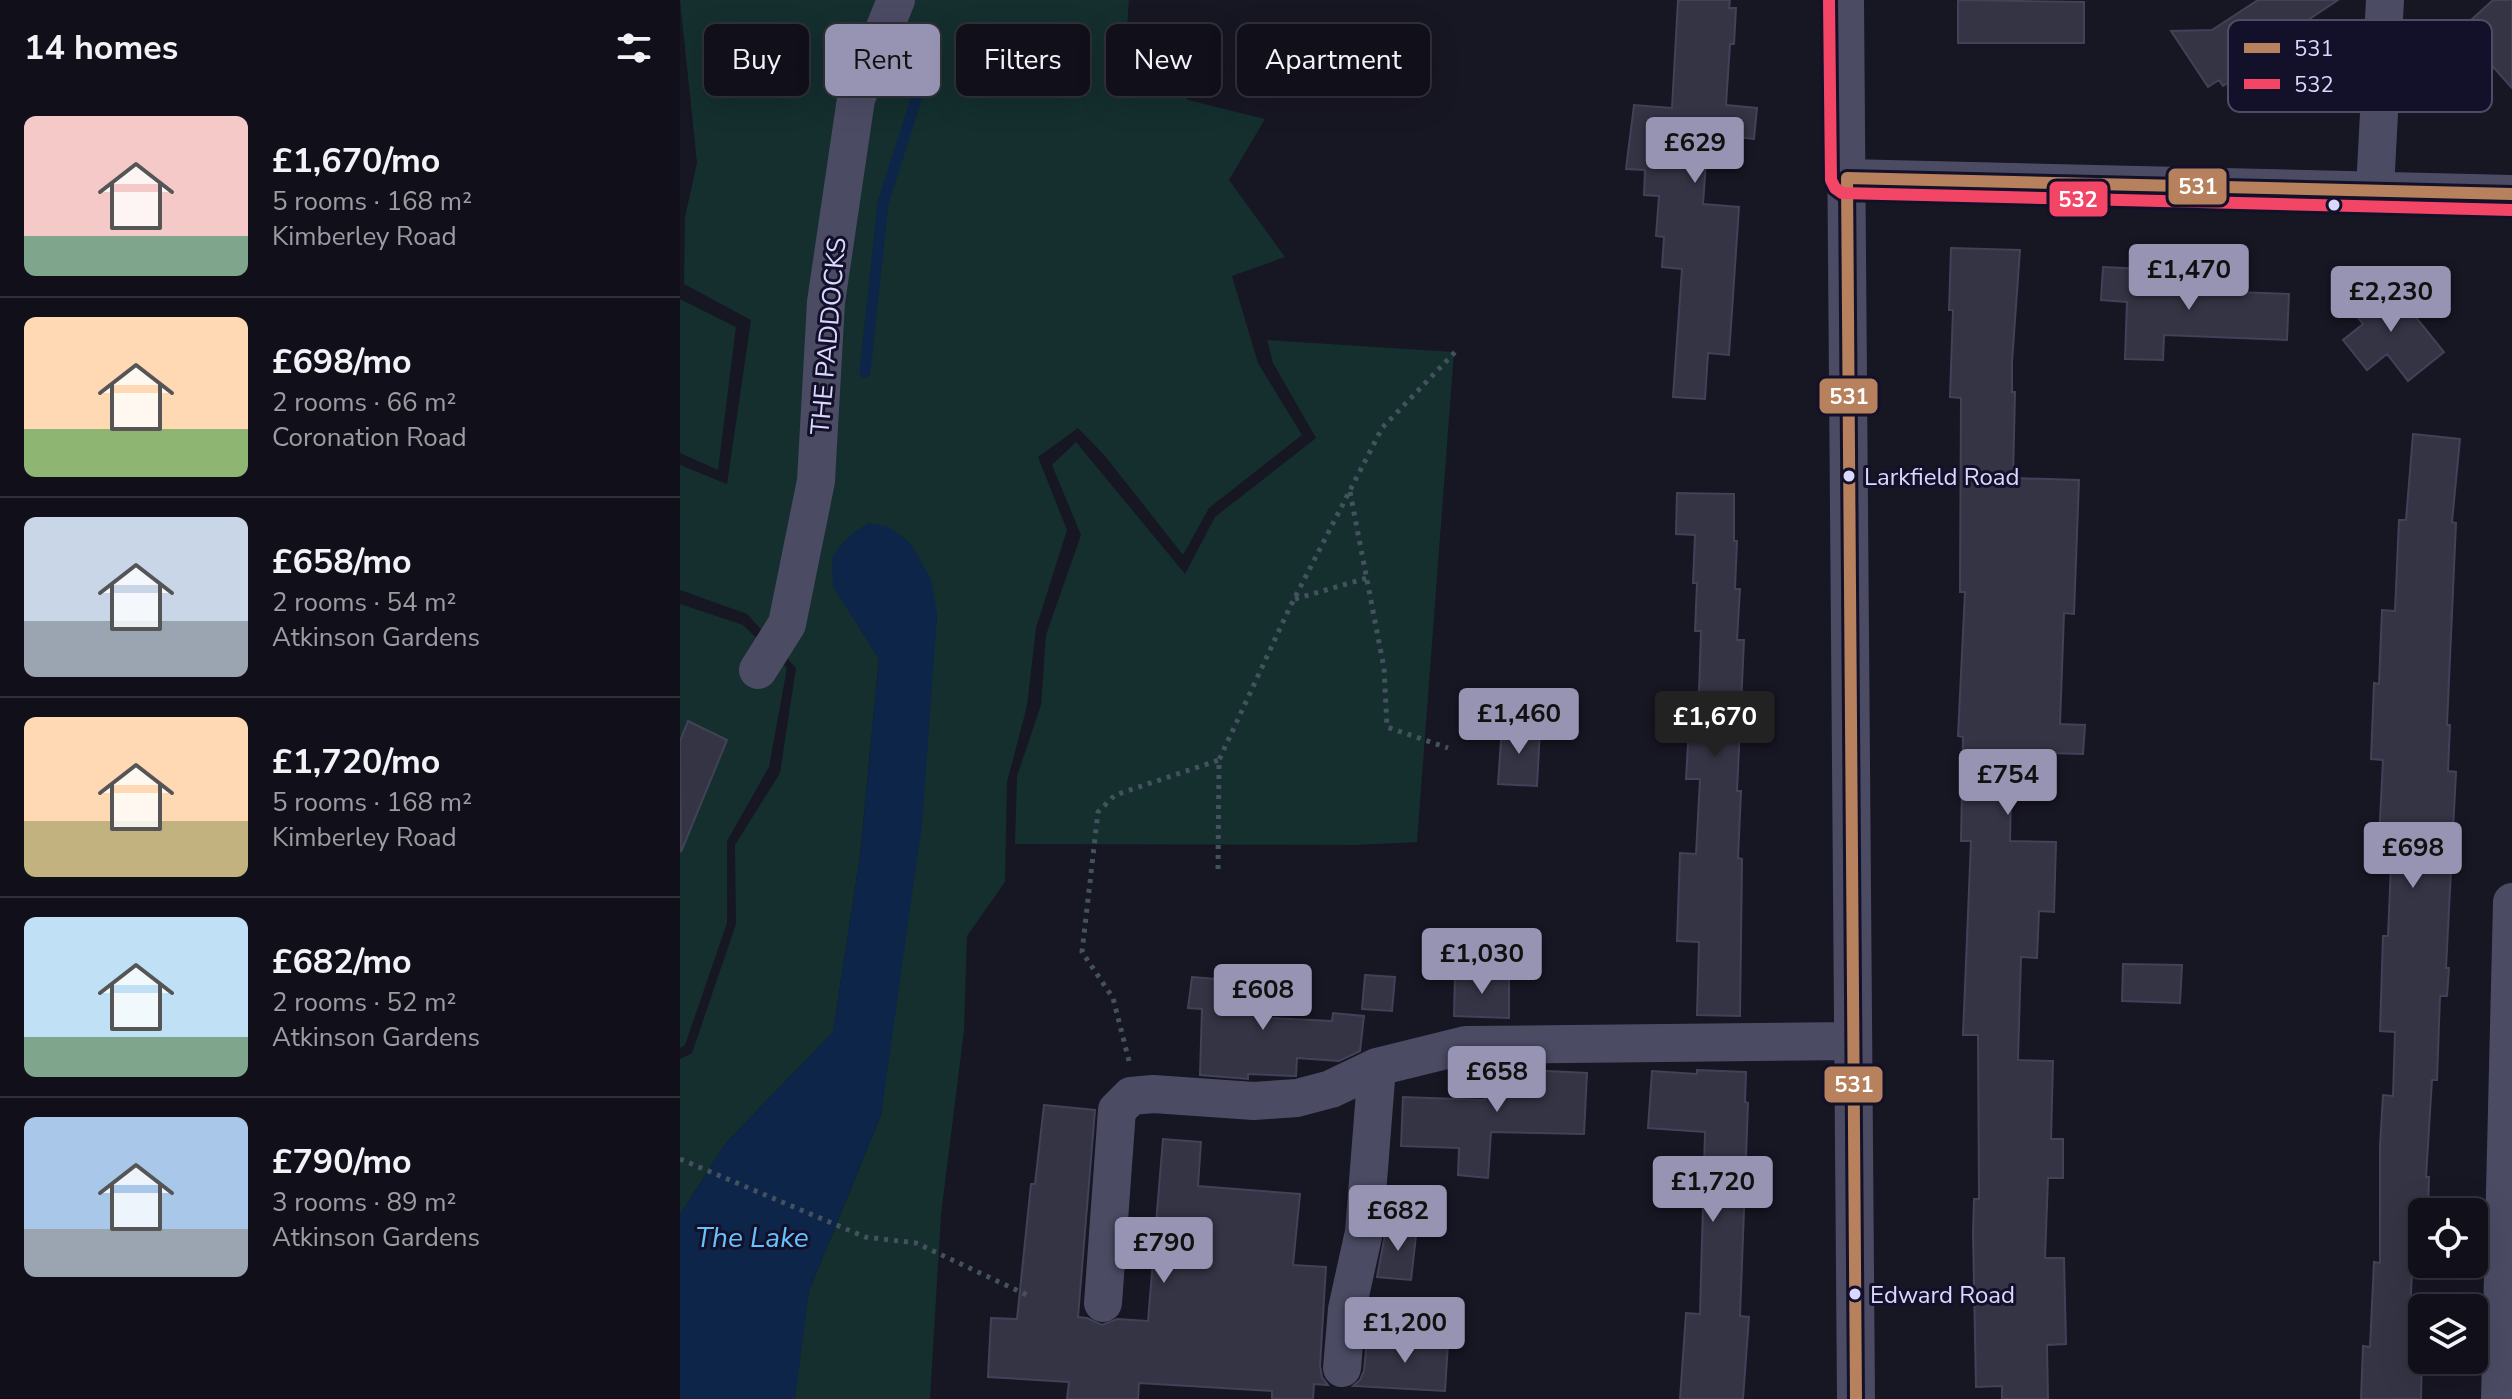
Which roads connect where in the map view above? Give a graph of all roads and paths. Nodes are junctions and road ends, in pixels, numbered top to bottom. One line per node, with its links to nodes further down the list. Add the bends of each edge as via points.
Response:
1 (896, 0): 13 (street, THE PADDOCKS, via 856,99 826,302 816,481 787,624)
2 (1845, 0): 6 (street)
3 (2385, 0): 4 (street)
4 (2384, 20)
5 (2379, 112): 7 (street)
6 (1847, 178): 7 (street); 18 (street)
7 (2375, 189): 8 (street)
8 (2512, 194)
9 (1459, 348): 10 (path, via 1382,428)
10 (1350, 491): 11 (path); 12 (path)
11 (1367, 578): 12 (path); 14 (path, via 1384,668 1387,727)
12 (1294, 599): 15 (path)
13 (758, 670)
14 (1448, 748)
15 (1219, 760): 16 (path); 20 (path, via 1115,795 1098,812 1082,952 1113,998)
16 (1218, 869)
17 (2512, 902): 23 (street)
18 (1852, 1041): 19 (street, via 1466,1045); 26 (street)
19 (1377, 1067): 20 (street, via 1297,1098); 25 (street, via 1364,1232 1347,1309)
20 (1138, 1095): 24 (street, via 1117,1110)
21 (680, 1159): 22 (path, via 865,1237 916,1243)
22 (1029, 1296)
23 (2507, 1301): 27 (street)
24 (1103, 1303)
25 (1342, 1368)
26 (1856, 1399)
27 (2500, 1399)

